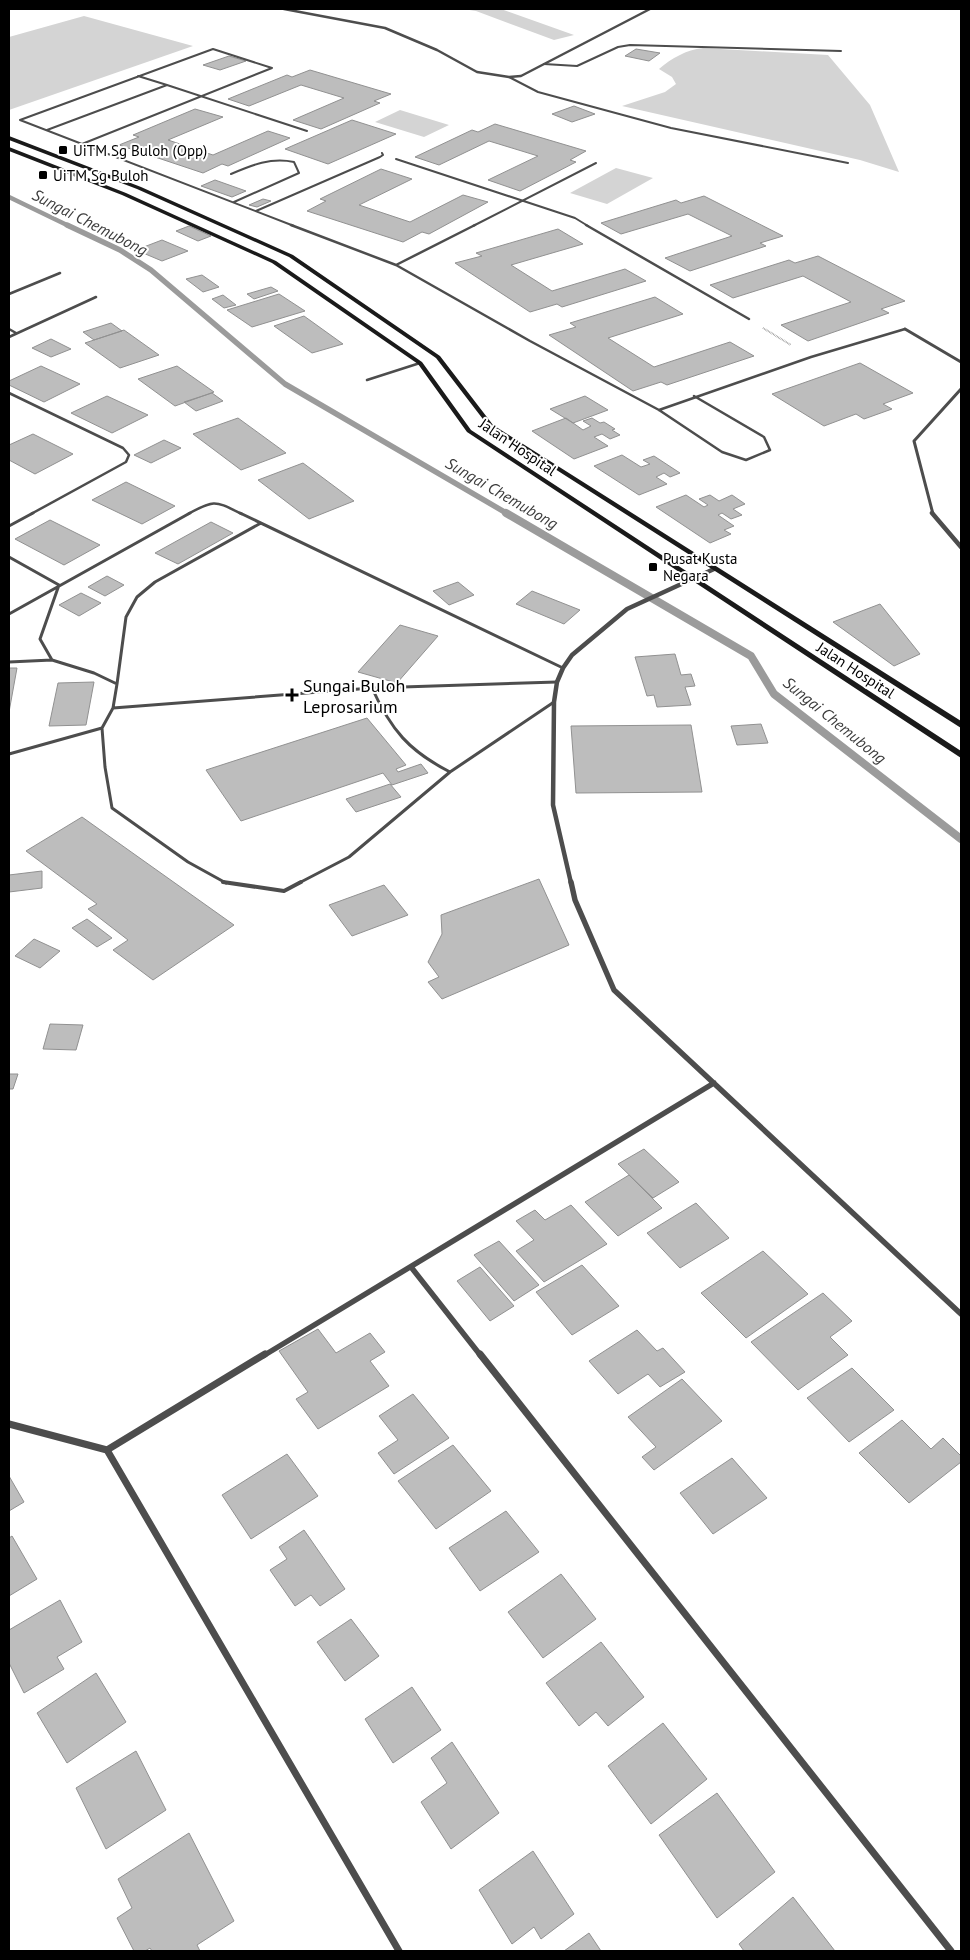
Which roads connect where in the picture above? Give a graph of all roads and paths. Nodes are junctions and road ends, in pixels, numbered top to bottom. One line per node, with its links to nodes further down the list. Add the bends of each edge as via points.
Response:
1 (284, 9): 6 (street, via 385,28 478,72)
2 (650, 9): 4 (street)
3 (841, 51): 4 (lane, via 630,45 618,47 577,66)
4 (544, 64): 6 (street)
5 (138, 76): 7 (lane); 8 (lane, via 213,49 272,68); 9 (lane, via 20,120)
6 (509, 78): 17 (lane, via 538,92 671,128)
7 (167, 85): 8 (lane); 9 (lane)
8 (200, 95): 10 (lane); 12 (lane)
9 (47, 130): 12 (lane)
10 (307, 130)
11 (9, 138): 31 (main road, Jalan Hospital, via 139,188 290,256)
12 (82, 144): 20 (lane)
13 (9, 148): 34 (main road, Jalan Hospital, via 124,194 274,262)
14 (382, 153): 21 (lane, via 380,157)
15 (396, 159): 19 (lane)
16 (596, 163): 19 (lane)
17 (848, 163)
18 (231, 174): 20 (lane, via 260,162 284,159 294,162 299,173)
19 (522, 201): 22 (lane); 26 (lane, via 575,218)
20 (234, 202): 21 (lane)
21 (256, 211): 22 (lane)
22 (396, 265): 39 (lane, via 530,342)
23 (60, 273): 24 (lane)
24 (9, 294)
25 (96, 297): 29 (lane)
26 (749, 319): 32 (path)
27 (9, 328): 29 (lane)
28 (905, 329): 32 (lane); 33 (street)
29 (16, 333): 30 (lane)
30 (9, 337)
31 (438, 357): 34 (main road); 44 (main road, Jalan Hospital, via 491,426)
32 (811, 357): 38 (lane)
33 (961, 362)
34 (420, 363): 35 (lane); 45 (main road, Jalan Hospital, via 469,432)
35 (367, 380)
36 (961, 389): 42 (street, via 914,441 933,515)
37 (9, 393): 41 (lane, via 123,448 129,454 126,462)
38 (694, 396): 39 (lane); 39 (lane, via 764,437 770,450 746,460 722,452)
39 (659, 410)
40 (261, 523): 46 (lane, via 217,502 206,504); 50 (lane); 52 (lane, via 155,582 137,597 126,617)
41 (9, 526)
42 (961, 547)
43 (9, 557): 46 (lane)
44 (714, 569): 45 (street); 56 (main road, Jalan Hospital)
45 (693, 579): 50 (street, via 627,609 572,655); 59 (main road, Jalan Hospital)
46 (59, 585): 47 (lane); 48 (lane, via 40,639)
47 (9, 614)
48 (52, 660): 49 (lane); 52 (lane)
49 (9, 662)
50 (563, 668): 51 (street)
51 (557, 682): 53 (lane); 54 (street)
52 (117, 684): 55 (lane)
53 (372, 688): 55 (lane); 60 (lane, via 384,716 404,743 426,761)
54 (554, 702): 60 (lane); 61 (street, via 553,805 575,900 614,990)
55 (113, 708): 57 (lane)
56 (961, 725)
57 (102, 728): 58 (lane); 60 (lane, via 112,808 188,862 227,884 284,891 349,857)
58 (9, 754)
59 (961, 756)
60 (450, 772)
61 (714, 1083): 62 (street); 63 (street)
62 (411, 1267): 65 (street); 67 (street)
63 (961, 1314)
64 (9, 1424): 65 (street)
65 (106, 1450): 66 (street)
66 (400, 1951)
67 (951, 1951)

